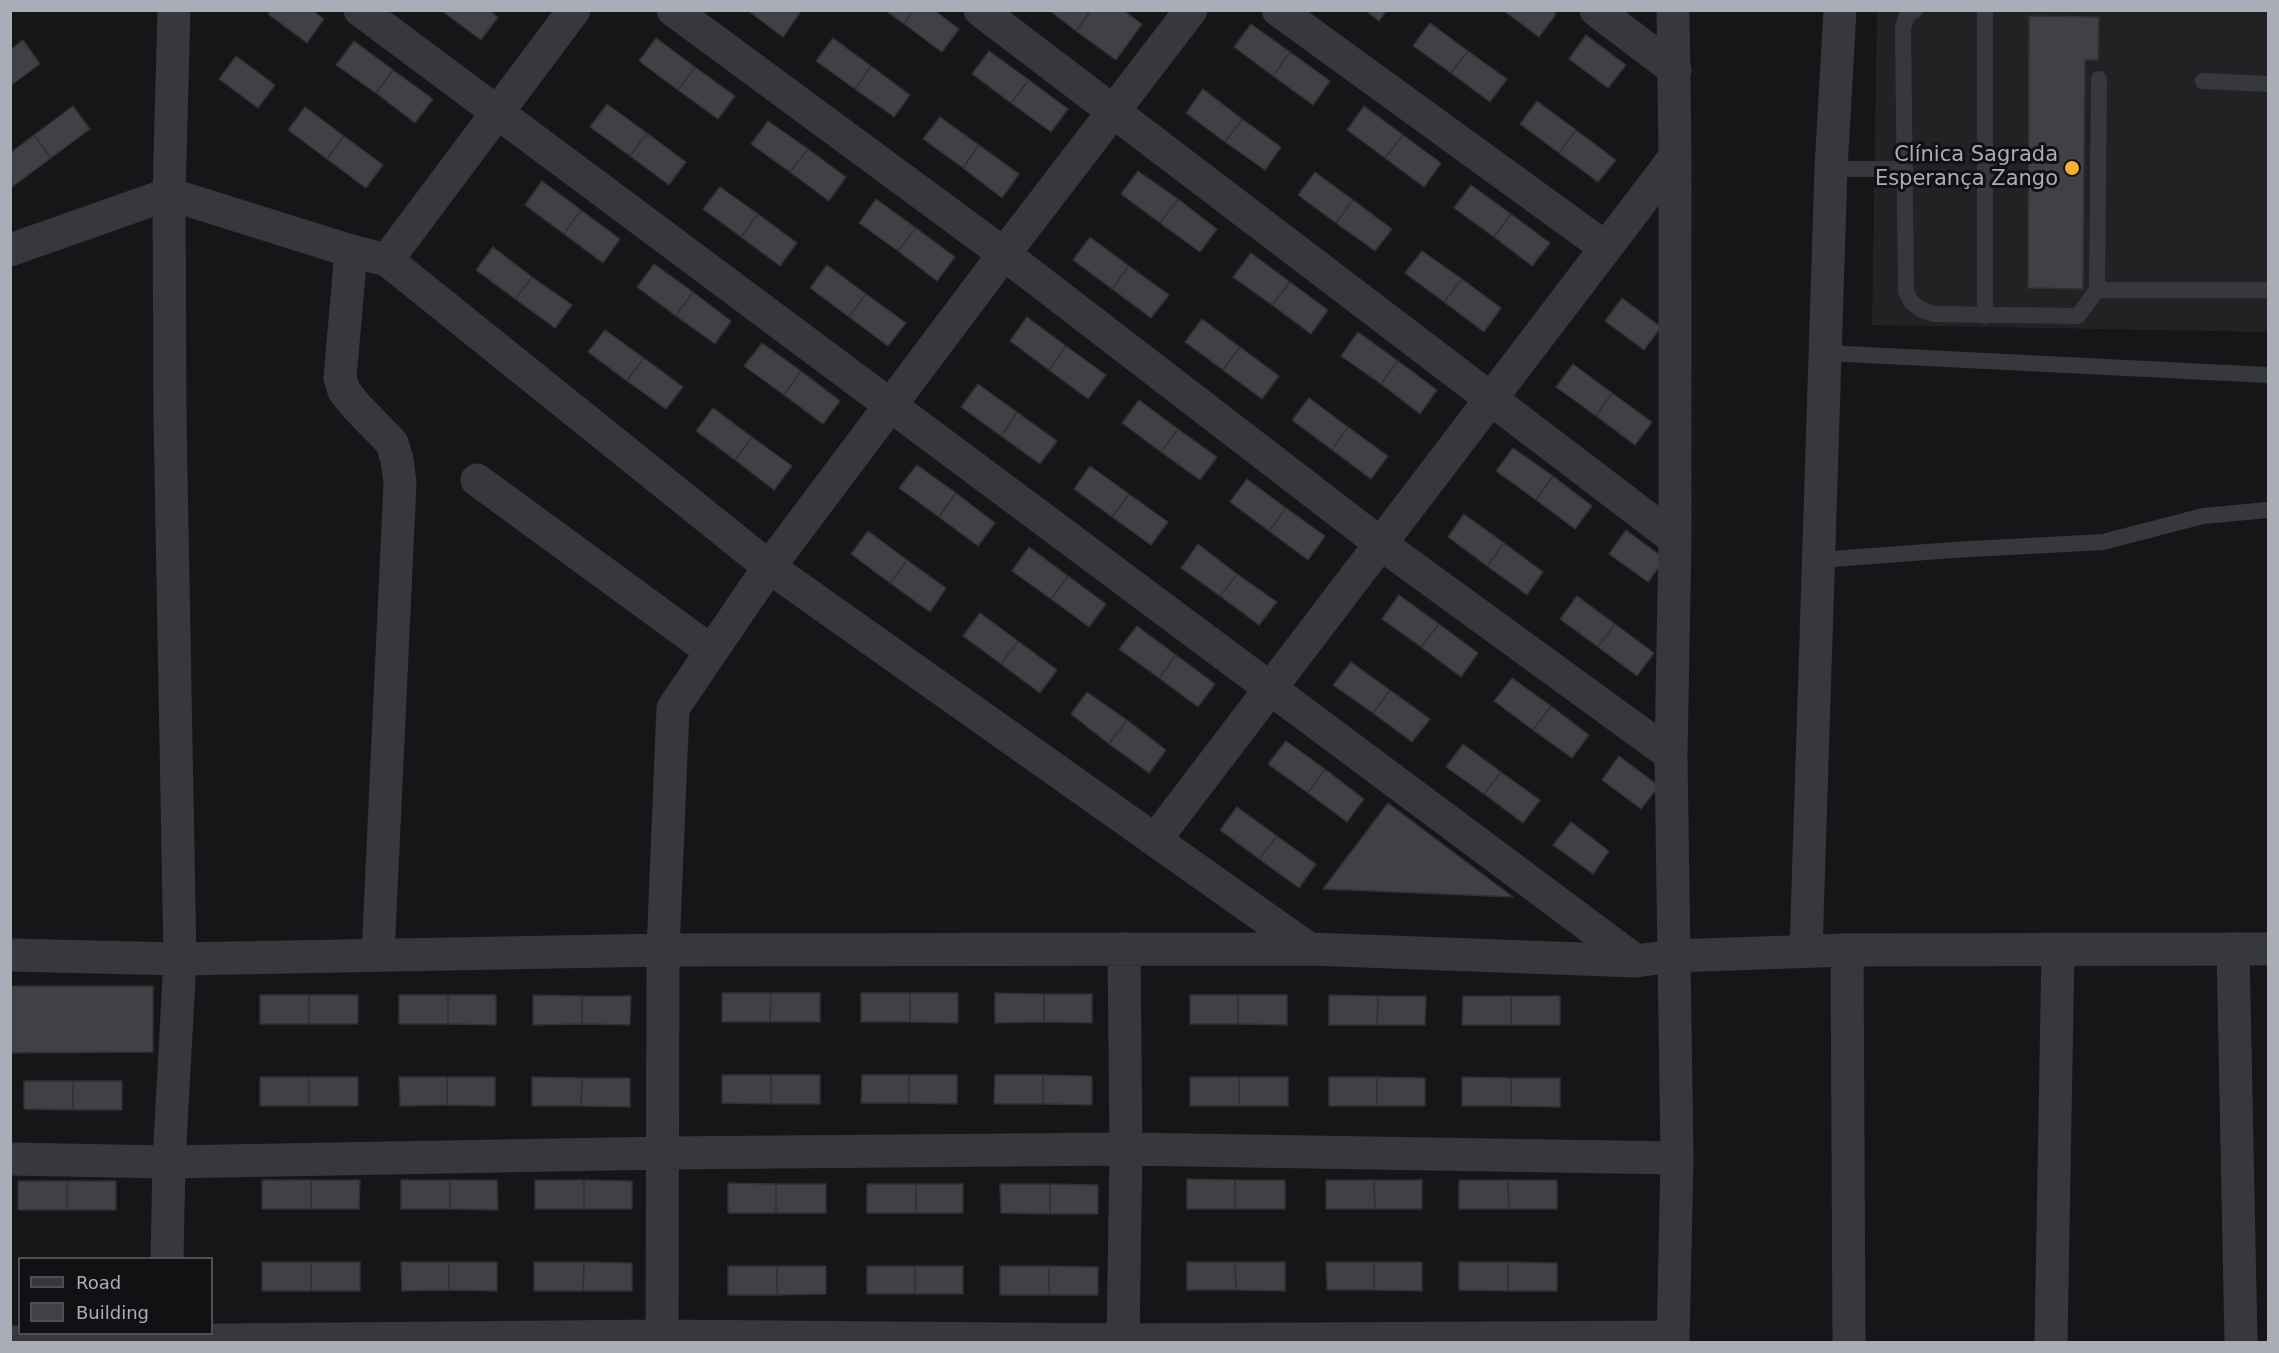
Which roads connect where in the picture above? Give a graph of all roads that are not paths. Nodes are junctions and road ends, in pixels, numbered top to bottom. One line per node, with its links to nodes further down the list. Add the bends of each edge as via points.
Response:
1 (174, 10): 22 (street)
2 (360, 10): 18 (street)
3 (574, 10): 18 (street)
4 (673, 10): 26 (street)
5 (980, 10): 17 (street)
6 (1191, 10): 17 (street)
7 (1278, 10): 23 (street)
8 (1596, 10): 13 (street)
9 (1672, 10): 13 (street)
10 (1840, 10): 20 (street)
11 (1915, 10): 21 (lane, via 1907,16 1903,27)
12 (1985, 10): 30 (lane)
13 (1675, 70): 19 (street)
14 (2099, 79): 28 (lane)
15 (2203, 81): 16 (lane)
16 (2268, 84)
17 (1115, 111): 26 (street); 33 (street)
18 (497, 113): 27 (street); 34 (street)
19 (1675, 157): 23 (street); 37 (street)
20 (1832, 169): 21 (lane); 31 (street)
21 (1905, 169): 30 (lane, via 1906,291 1911,302 1934,314)
22 (169, 194): 24 (street); 25 (street); 56 (street)
23 (1606, 248): 33 (street)
24 (10, 250)
25 (351, 251): 27 (street); 54 (street, via 340,378 344,391 392,443 400,483)
26 (1004, 254): 34 (street); 38 (street)
27 (387, 260): 40 (street)
28 (2097, 290): 29 (lane); 30 (lane, via 2078,316)
29 (2268, 290)
30 (1985, 316)
31 (1826, 353): 32 (lane); 39 (street)
32 (2268, 375)
33 (1491, 399): 37 (street); 38 (street)
34 (890, 406): 40 (street); 42 (street)
35 (477, 480): 41 (street)
36 (2268, 510): 39 (lane, via 2203,516 2103,542)
37 (1675, 539): 43 (street)
38 (1381, 544): 42 (street); 43 (street)
39 (1819, 560): 51 (street)
40 (770, 567): 41 (street); 44 (street)
41 (711, 651): 48 (street, via 673,708)
42 (1270, 689): 44 (street); 57 (street)
43 (1671, 755): 55 (street)
44 (1155, 840): 50 (street)
45 (2058, 949): 46 (street); 52 (street); 70 (street)
46 (2234, 949): 47 (street); 71 (street)
47 (2268, 949)
48 (663, 950): 49 (street); 54 (street); 59 (street)
49 (1124, 950): 50 (street); 58 (street)
50 (1309, 950): 57 (street)
51 (1806, 950): 52 (street); 55 (street)
52 (1847, 950): 69 (street)
53 (10, 955): 56 (street)
54 (378, 955): 56 (street)
55 (1673, 956): 57 (street); 60 (street)
56 (180, 959): 62 (street)
57 (1636, 961)
58 (1126, 1149): 59 (street); 60 (street); 67 (street)
59 (664, 1153): 62 (street); 65 (street)
60 (1677, 1158): 66 (street)
61 (10, 1160): 62 (street)
62 (169, 1162): 63 (street)
63 (167, 1257)
64 (166, 1339): 65 (street); 68 (street)
65 (662, 1339): 67 (street)
66 (1673, 1340): 67 (street)
67 (1123, 1341)
68 (10, 1342)
69 (1849, 1342)
70 (2051, 1342)
71 (2241, 1342)

